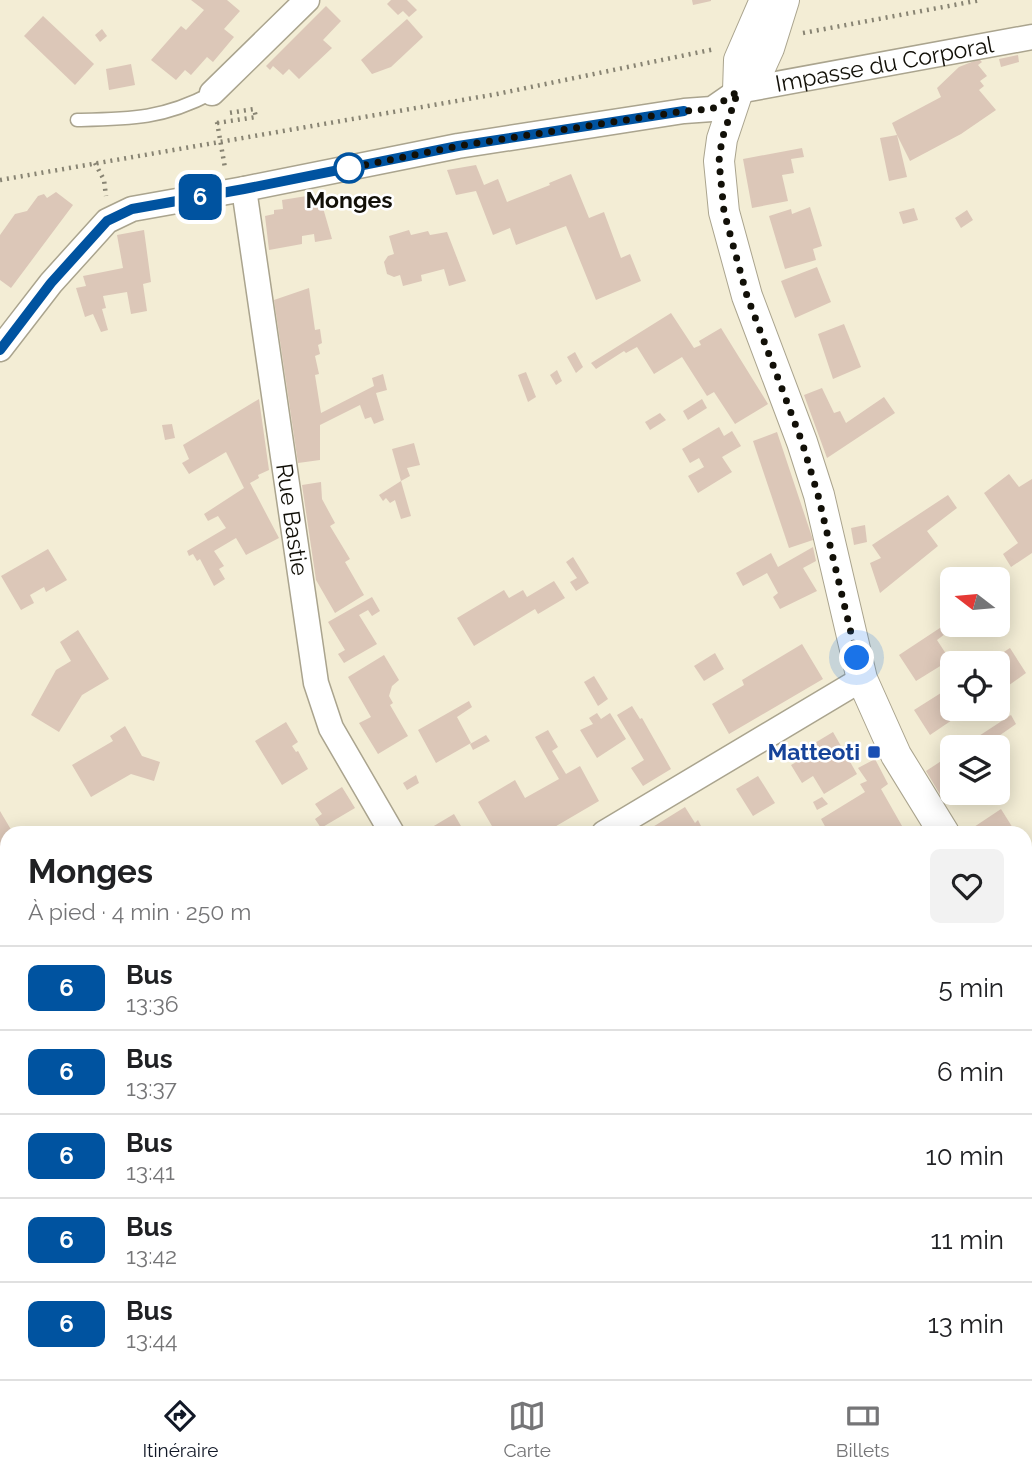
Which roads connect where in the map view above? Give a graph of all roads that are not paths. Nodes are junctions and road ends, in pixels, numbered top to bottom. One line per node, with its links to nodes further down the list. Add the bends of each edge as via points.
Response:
1 (307, 0): 7 (street)
2 (765, 0): 5 (street)
3 (784, 0): 5 (street)
4 (1032, 37): 6 (street, Impasse du Corporal)
5 (759, 41): 6 (street, via 739,60)
6 (738, 91): 9 (street, via 712,109); 11 (street, via 719,161 724,212 747,296 818,495)
7 (214, 104): 8 (lane, via 190,105 141,118)
8 (77, 120)
9 (236, 183): 10 (street, via 132,209 107,221); 12 (street, Rue Bastie, via 316,683 331,728)
10 (0, 349)
11 (862, 679): 13 (street); 14 (street, via 896,755)
12 (389, 826)
13 (616, 826)
14 (940, 826)

